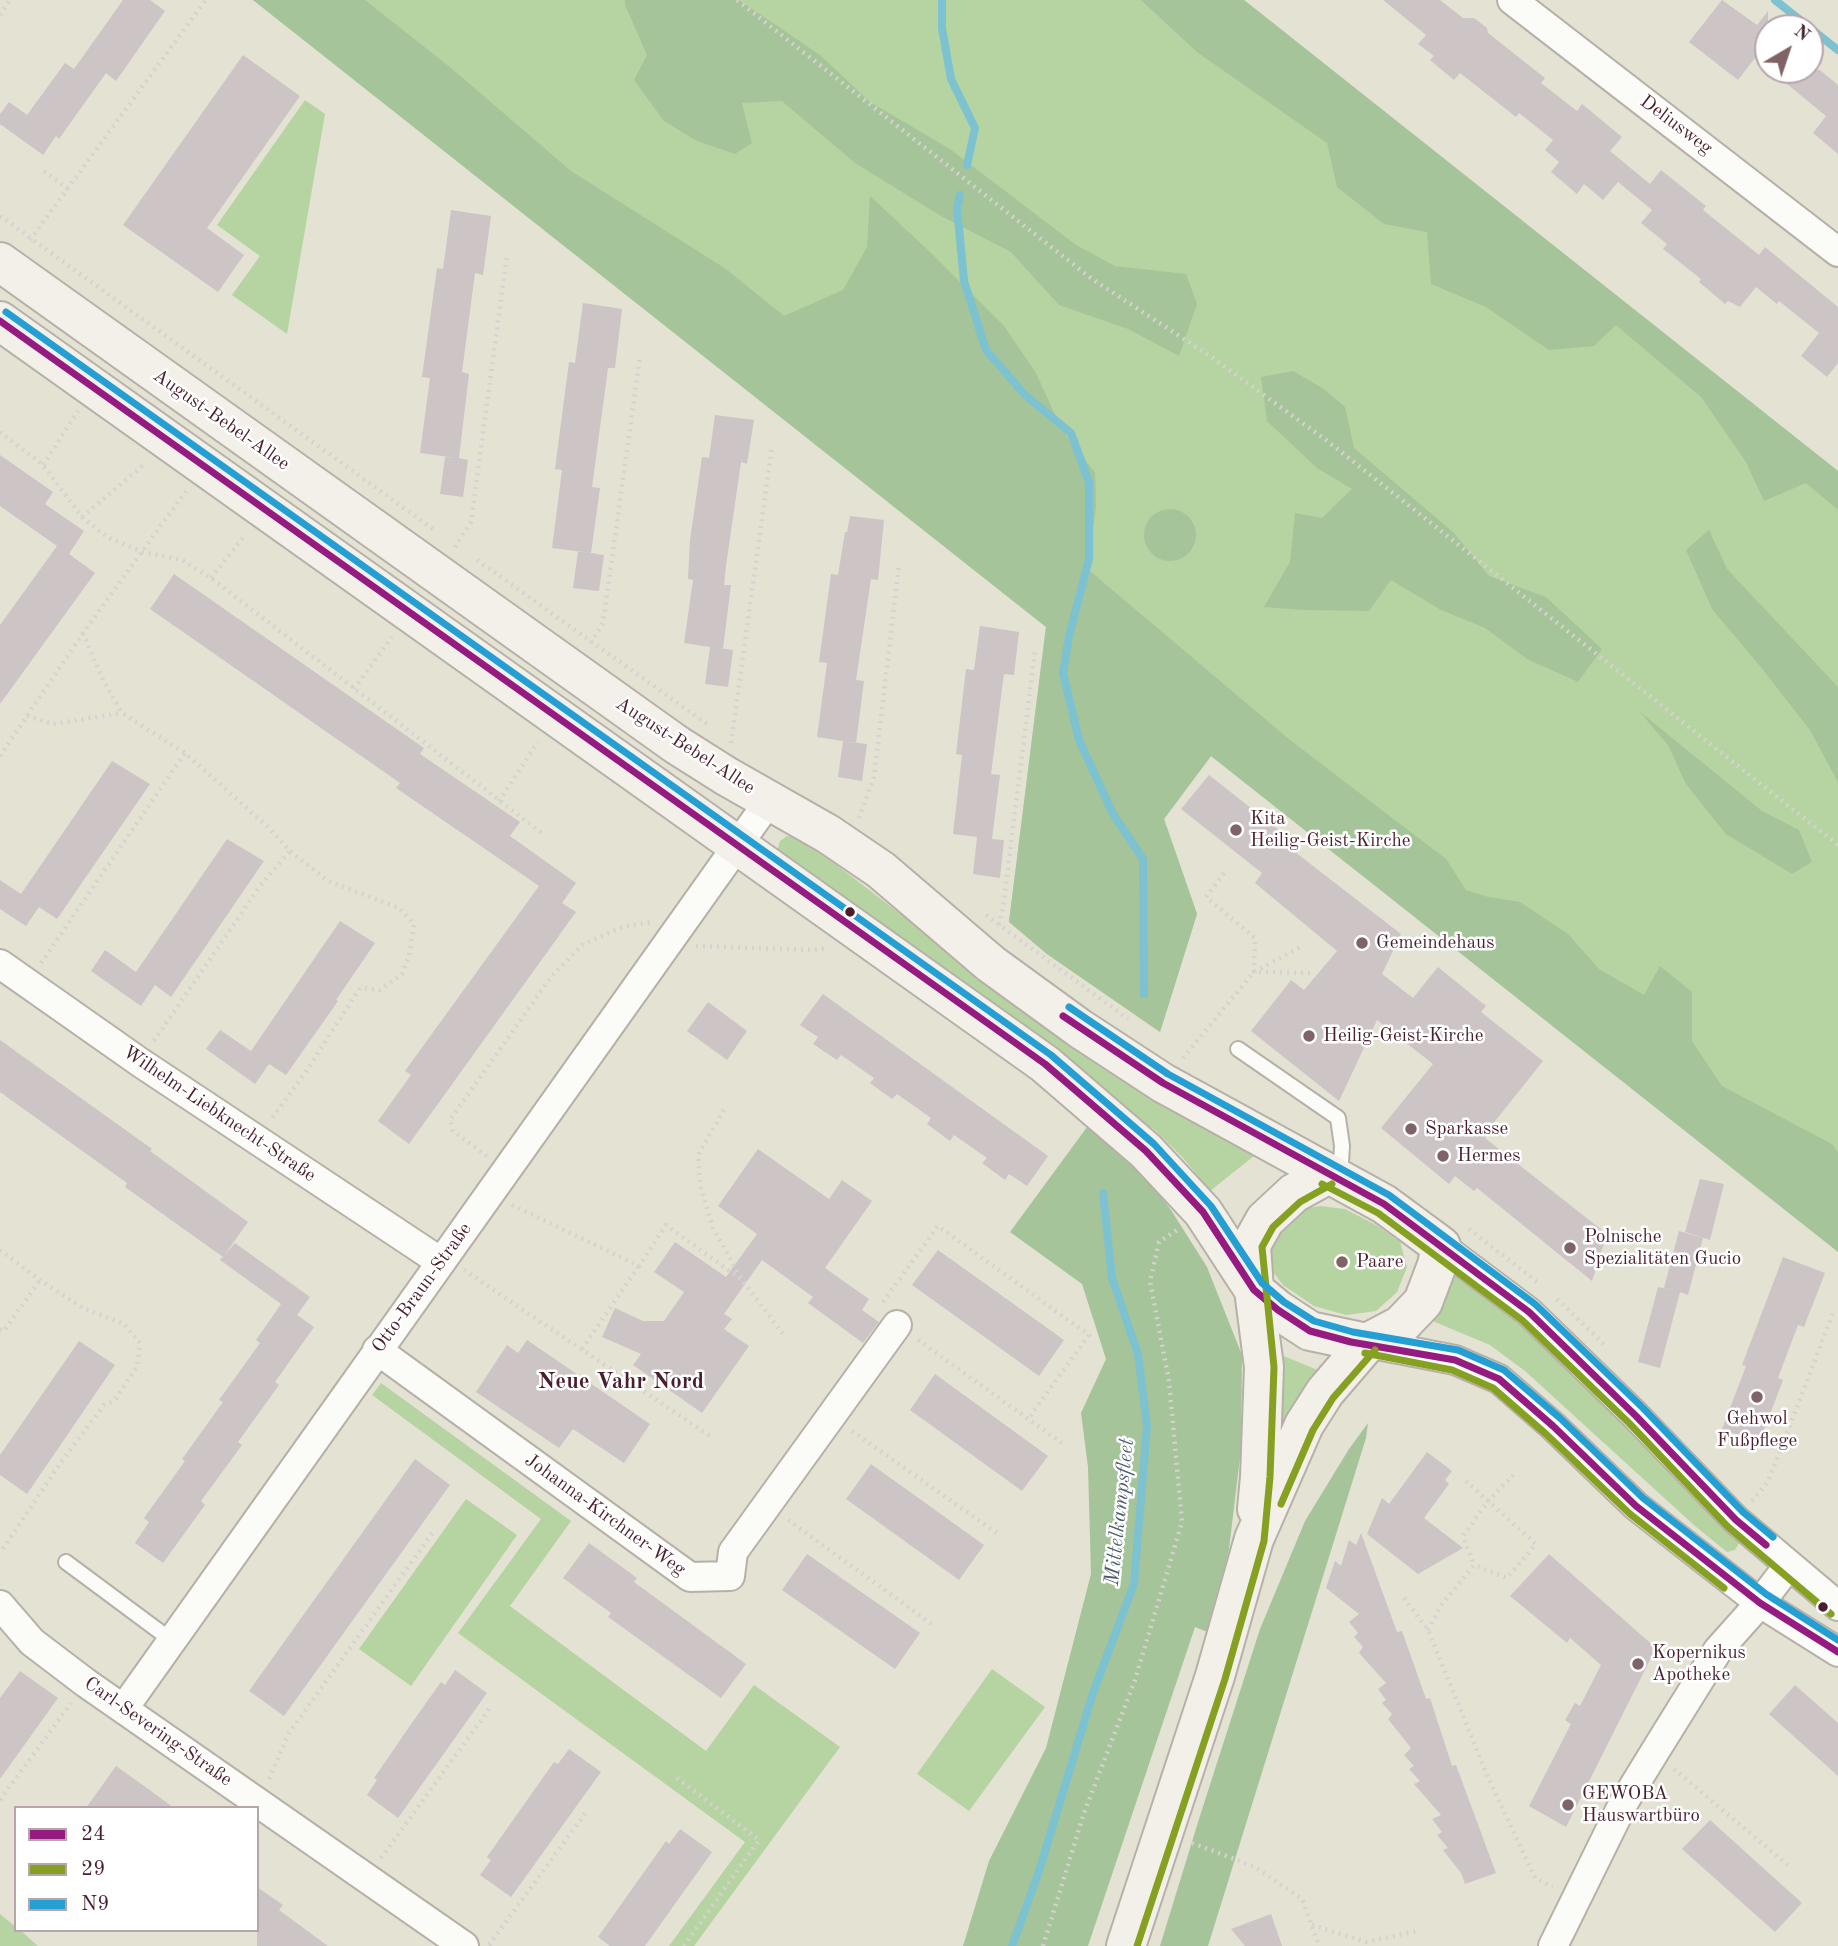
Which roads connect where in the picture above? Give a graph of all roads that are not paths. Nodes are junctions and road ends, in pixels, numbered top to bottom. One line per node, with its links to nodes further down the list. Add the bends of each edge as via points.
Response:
1 (1512, 0): 2 (street, Deliusweg)
2 (1838, 252)
3 (5, 266): 5 (street, August-Bebel-Allee, via 677,745)
4 (0, 321): 6 (street)
5 (769, 801): 6 (street, Otto-Braun-Straße); 9 (street, August-Bebel-Allee, via 880,870 991,964 1079,1028 1163,1083)
6 (737, 844): 11 (street, Otto-Braun-Straße); 12 (street, via 1045,1064 1146,1151 1203,1212)
7 (0, 964): 11 (street, Wilhelm-Liebknecht-Straße)
8 (1238, 1049): 9 (lane, via 1338,1118 1342,1146)
9 (1333, 1177): 10 (street, August-Bebel-Allee, via 1384,1204); 12 (street, via 1294,1193 1265,1220 1251,1245)
10 (1441, 1247): 14 (street, via 1423,1302 1401,1325); 18 (street, via 1529,1312 1736,1520)
11 (441, 1262): 15 (street, Otto-Braun-Straße)
12 (1254, 1290): 14 (street, via 1310,1331); 16 (street, via 1264,1367)
13 (897, 1325): 15 (street, Johanna-Kirchner-Weg, via 733,1552 730,1576 691,1577)
14 (1367, 1343): 16 (street, via 1304,1425); 19 (street, via 1455,1360 1499,1379 1636,1506)
15 (377, 1350): 22 (street, Otto-Braun-Straße)
16 (1254, 1539): 26 (street, via 1215,1676)
17 (66, 1562): 22 (lane)
18 (1789, 1564): 19 (street); 21 (street)
19 (1760, 1603): 23 (street); 27 (street, via 1718,1650 1624,1802)
20 (0, 1605): 24 (street, Carl-Severing-Straße, via 32,1642)
21 (1838, 1606)
22 (171, 1640): 24 (street, Otto-Braun-Straße)
23 (1838, 1652)
24 (124, 1708): 25 (street, Carl-Severing-Straße)
25 (464, 1946)
26 (1126, 1946)
27 (1553, 1946)

